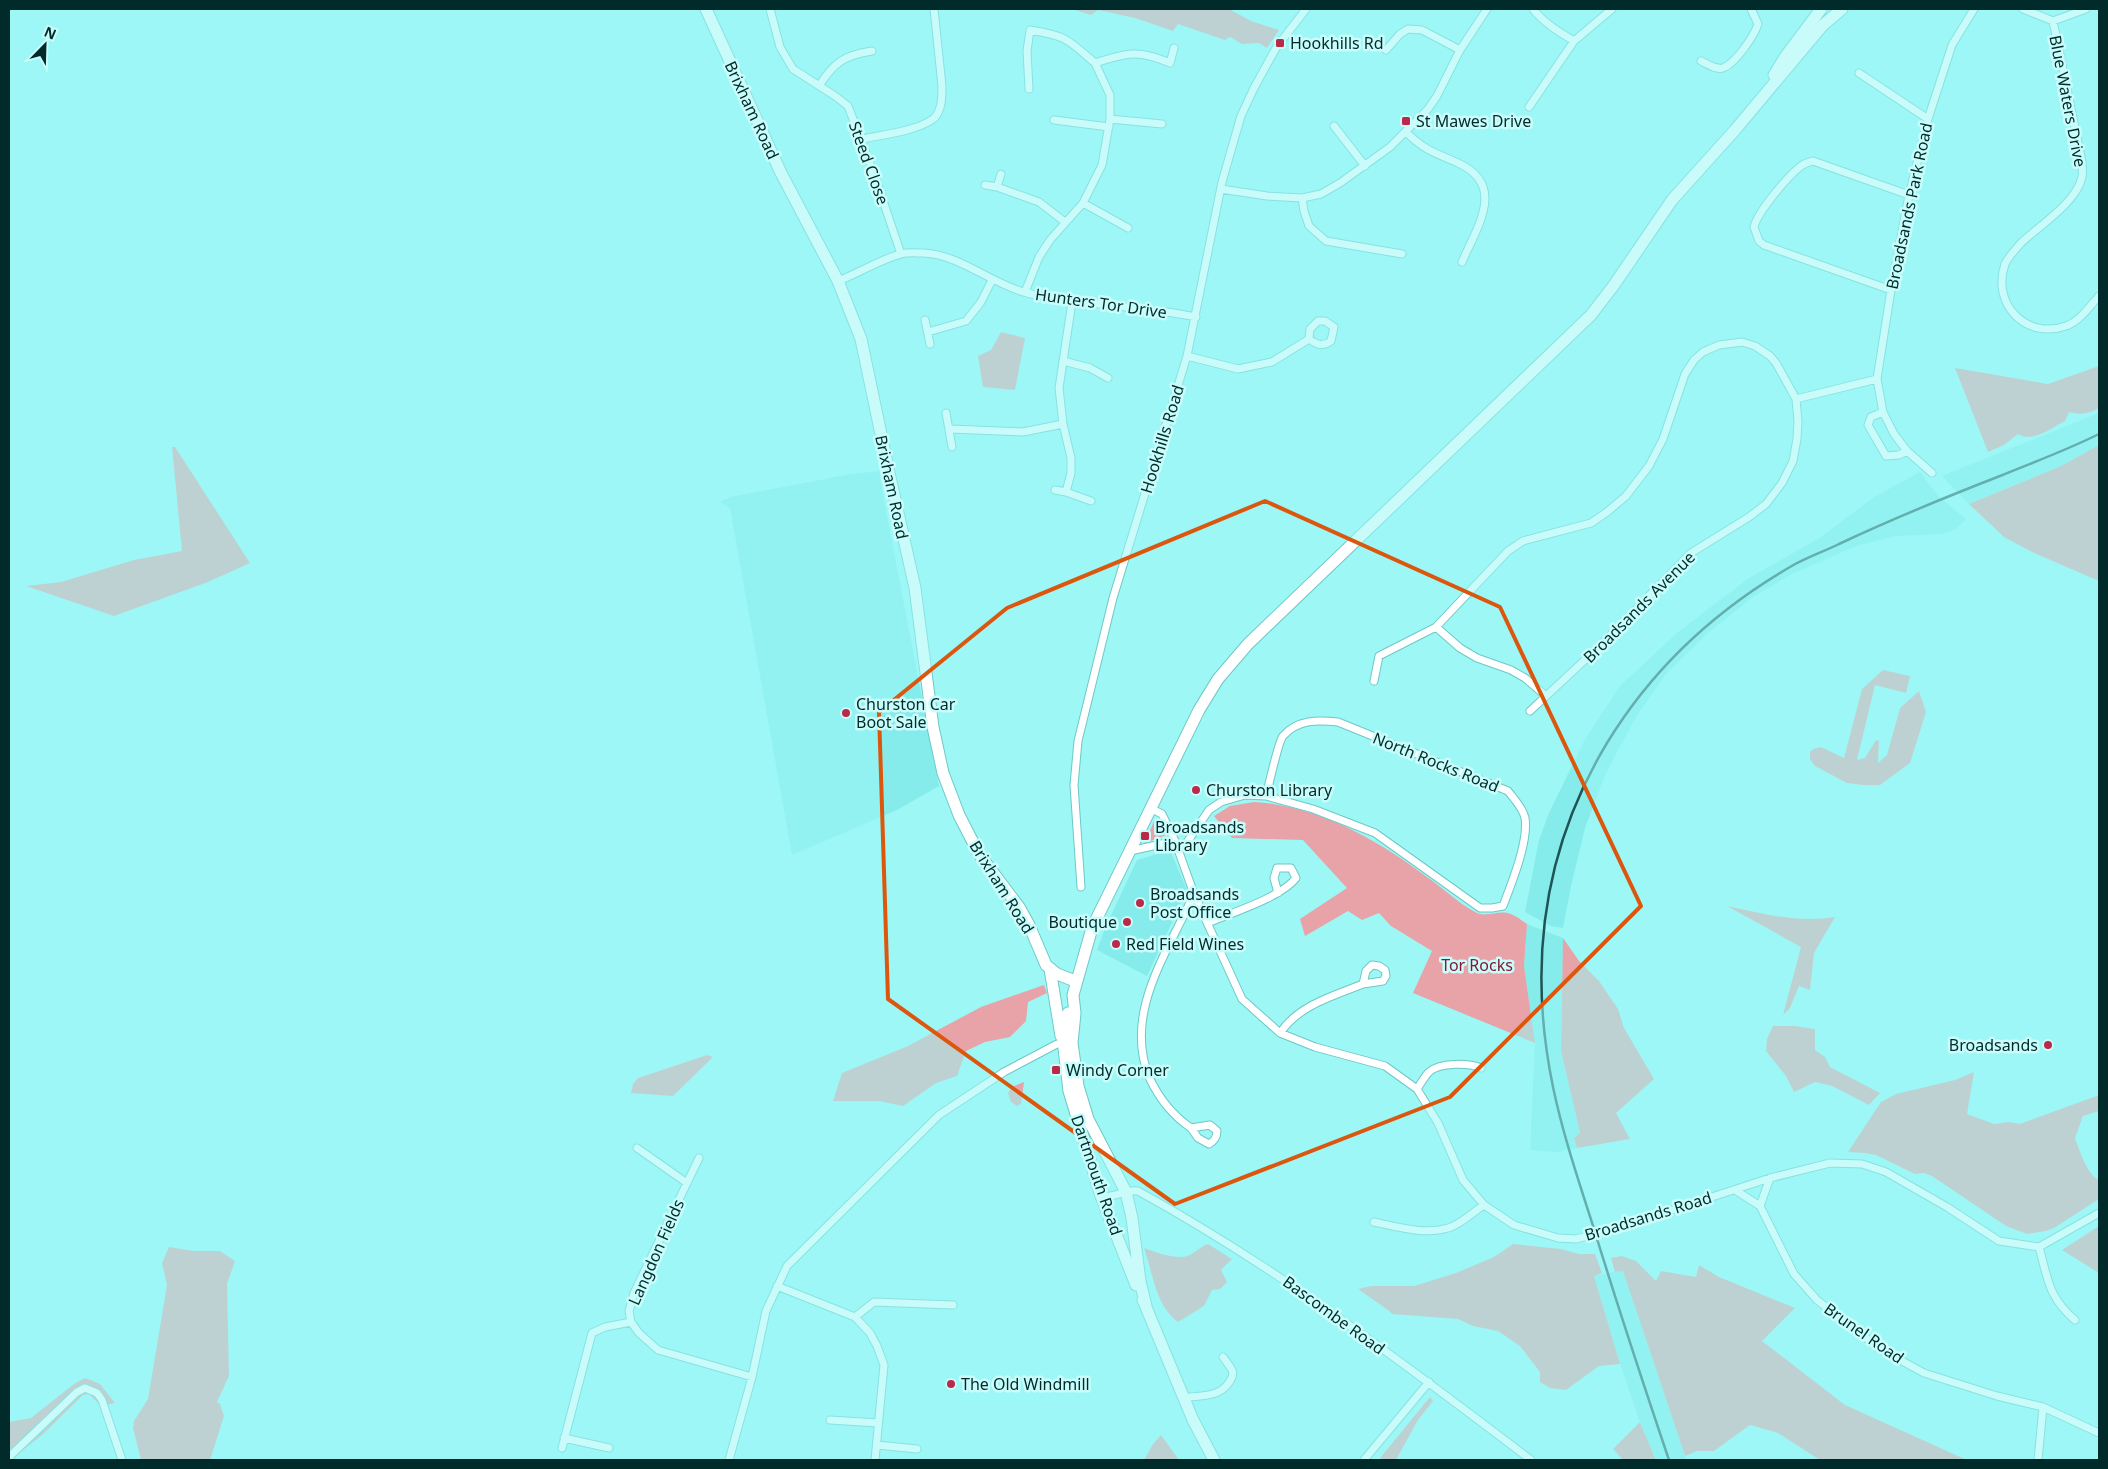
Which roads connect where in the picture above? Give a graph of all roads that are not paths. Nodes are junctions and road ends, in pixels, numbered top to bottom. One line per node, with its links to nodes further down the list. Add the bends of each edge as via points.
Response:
1 (706, 9): 49 (main road, Brixham Road, via 781,174)
2 (770, 9): 23 (street, Steed Close, via 786,59 793,69)
3 (934, 9): 34 (street, via 942,86 937,114 916,127)
4 (1306, 9): 39 (street, Hookhills Road, via 1276,48 1254,88 1241,116)
5 (1487, 9): 18 (street)
6 (1533, 9): 15 (street, via 1557,31)
7 (1612, 9): 15 (street)
8 (1751, 9): 20 (street, via 1758,24 1756,31 1730,63 1724,68 1716,68)
9 (1821, 9): 25 (main road, via 1785,57)
10 (1842, 9): 25 (main road, via 1823,25)
11 (1974, 9): 28 (street, Broadsands Park Road, via 1952,45)
12 (2023, 9): 14 (street, Blue Waters Drive)
13 (2086, 9): 14 (street, Blue Waters Drive)
14 (2053, 21): 52 (street, Blue Waters Drive, via 2082,162 2082,178 2072,198 2026,238 2005,263 2002,293 2007,306 2024,323 2047,330 2066,326 2078,319)
15 (1574, 41): 26 (street)
16 (1174, 48): 21 (street, via 1170,63 1152,55 1124,53)
17 (1386, 50): 18 (street, via 1408,29 1422,30)
18 (1460, 50): 33 (street, via 1437,96)
19 (872, 51): 23 (street, via 839,61)
20 (1701, 61)
21 (1095, 63): 24 (street, via 1066,38 1030,30 1027,51); 27 (street, via 1110,95)
22 (1859, 73): 28 (street)
23 (819, 86): 34 (street, Steed Close, via 848,106)
24 (1029, 89)
25 (1760, 101): 79 (main road, via 1672,200 1591,315 1233,660 1199,710)
26 (1529, 107)
27 (1110, 119): 30 (street); 32 (street)
28 (1928, 119): 40 (street, Broadsands Park Road)
29 (1054, 120): 32 (street)
30 (1162, 124)
31 (1334, 126): 35 (street)
32 (1109, 127): 42 (street, via 1102,165)
33 (1406, 132): 35 (street); 47 (street, via 1419,146 1471,170 1484,187 1486,202)
34 (862, 139): 45 (street, Steed Close)
35 (1365, 166): 41 (street, via 1321,194)
36 (1000, 174): 38 (street)
37 (985, 185): 38 (street)
38 (997, 187): 43 (street, via 1039,202)
39 (1221, 189): 41 (street); 54 (street, Hookhills Road)
40 (1909, 195): 50 (street, Broadsands Park Road); 50 (street, via 1812,161 1796,170 1760,214 1754,227 1764,245)
41 (1302, 198): 46 (street, via 1310,226 1326,241)
42 (1083, 203): 43 (street); 44 (street)
43 (1065, 222): 51 (street, via 1039,257)
44 (1128, 228)
45 (902, 254): 48 (street, Hunters Tor Drive, via 944,256); 49 (street, Hunters Tor Drive)
46 (1402, 254)
47 (1462, 262)
48 (992, 280): 51 (street, Hunters Tor Drive); 56 (street, via 966,321)
49 (838, 282): 86 (main road, Brixham Road, via 861,339 868,368 915,588 933,727 943,773 979,854 1019,907)
50 (1891, 290): 62 (street, Broadsands Park Road)
51 (1025, 292): 53 (street, Hunters Tor Drive)
52 (2099, 296)
53 (1072, 302): 54 (street, Hunters Tor Drive, via 1163,310); 60 (street)
54 (1196, 317): 59 (street, Hookhills Road)
55 (925, 320): 56 (street)
56 (928, 332): 58 (street)
57 (1309, 339): 59 (street, via 1272,362 1238,369)
58 (930, 344)
59 (1187, 356): 82 (street, Hookhills Road, via 1114,598 1078,741 1074,784)
60 (1063, 361): 61 (street, via 1090,368); 66 (street, via 1059,388)
61 (1108, 378)
62 (1877, 379): 63 (street); 65 (street, Broadsands Park Road)
63 (1796, 399): 74 (street, Broadsands Avenue, via 1776,363 1755,346 1730,343 1703,352 1685,374 1663,439 1649,466 1626,496 1590,523 1523,541 1508,551); 76 (street, Broadsands Avenue, via 1798,421 1793,461 1776,493 1749,517 1691,553)
64 (946, 412): 67 (street)
65 (1883, 412): 69 (street, Broadsands Park Road); 69 (street, via 1871,417 1868,425 1875,439 1886,456)
66 (1063, 424): 67 (street, via 1023,432); 72 (street, via 1071,458)
67 (950, 429): 68 (street)
68 (952, 447)
69 (1907, 452): 70 (street)
70 (1932, 472)
71 (1055, 490): 72 (street)
72 (1066, 492): 73 (street)
73 (1090, 501)
74 (1436, 627): 75 (street, Broadsands Avenue, via 1379,656); 76 (street, via 1460,648 1511,670)
75 (1374, 681)
76 (1546, 696): 77 (street, Broadsands Avenue)
77 (1530, 711)
78 (1266, 796): 78 (street, North Rocks Road, via 1282,736 1298,724 1316,719 1338,722 1508,791 1525,818 1517,870 1503,906 1480,908 1375,833 1314,809); 80 (street, North Rocks Road, via 1246,795 1221,802 1209,810 1185,845)
79 (1150, 808): 80 (street, Broadsands Road, via 1162,814); 81 (main road)
80 (1176, 845): 81 (street); 84 (street, Broadsands Road)
81 (1130, 851): 87 (main road, via 1092,928)
82 (1081, 887)
83 (1278, 893): 85 (street)
84 (1194, 894): 85 (street, Broadsands Road); 93 (street, via 1150,988 1140,1025 1145,1067 1154,1088 1175,1117)
85 (1208, 923): 89 (street, Broadsands Road, via 1242,999)
86 (1050, 969): 87 (main road); 90 (main road, Brixham Road)
87 (1076, 981): 90 (main road)
88 (1363, 984): 89 (street, via 1314,1004 1288,1021)
89 (1280, 1033): 92 (street, Broadsands Road, via 1315,1047 1385,1066)
90 (1066, 1042): 99 (main road, Dartmouth Road, via 1088,1119); 100 (main road, Dartmouth Road, via 1069,1091); 106 (street, via 1004,1072 939,1116 787,1266)
91 (1481, 1068): 92 (street, via 1471,1064 1430,1071)
92 (1417, 1089): 101 (street, Broadsands Road, via 1445,1136 1463,1180)
93 (1191, 1128)
94 (637, 1148): 97 (street, Langdon Fields)
95 (699, 1158): 97 (street, Langdon Fields)
96 (1770, 1178): 98 (street, Broadsands Road); 102 (street); 105 (street, Broadsands Road, via 1830,1163 1873,1166 1900,1179 1998,1241)
97 (687, 1183): 111 (street, Langdon Fields, via 634,1293 629,1311)
98 (1735, 1190): 101 (street, Broadsands Road, via 1576,1239 1558,1238 1514,1225); 102 (street)
99 (1126, 1192): 100 (street, via 1109,1198); 108 (main road, Dartmouth Road); 114 (street, Bascombe Road, via 1138,1191 1262,1264)
100 (1101, 1196): 108 (main road, Dartmouth Road)
101 (1484, 1205): 104 (street, via 1449,1228 1412,1229)
102 (1760, 1206): 116 (street, Brunel Road, via 1794,1274 1817,1300 1880,1349 1924,1373)
103 (2099, 1213): 105 (street)
104 (1374, 1222)
105 (2039, 1247): 110 (street, via 2052,1296)
106 (777, 1286): 109 (street); 113 (street, via 766,1311)
107 (953, 1305): 109 (street, via 874,1302)
108 (1146, 1306): 115 (main road, Dartmouth Road)
109 (855, 1317): 118 (street, via 870,1333 884,1365)
110 (2075, 1320)
111 (631, 1322): 113 (street, Langdon Fields, via 658,1350); 120 (street, Langdon Fields, via 592,1333)
112 (1223, 1357): 115 (street, via 1233,1376 1227,1386 1208,1396)
113 (752, 1377): 127 (street)
114 (1429, 1382): 130 (street); 131 (street, Bascombe Road)
115 (1184, 1398): 129 (main road, Dartmouth Road)
116 (2043, 1407): 119 (street, Brunel Road); 132 (street)
117 (830, 1420): 118 (street)
118 (878, 1423): 121 (street)
119 (2099, 1433)
120 (564, 1438): 122 (street, Langdon Fields); 123 (street)
121 (877, 1445): 124 (street); 128 (street)
122 (562, 1448)
123 (609, 1448)
124 (917, 1449)
125 (9, 1458): 126 (street, via 85,1388 102,1400)
126 (122, 1460)
127 (730, 1460)
128 (876, 1460)
129 (1214, 1460)
130 (1364, 1460)
131 (1531, 1460)
132 (2038, 1460)

